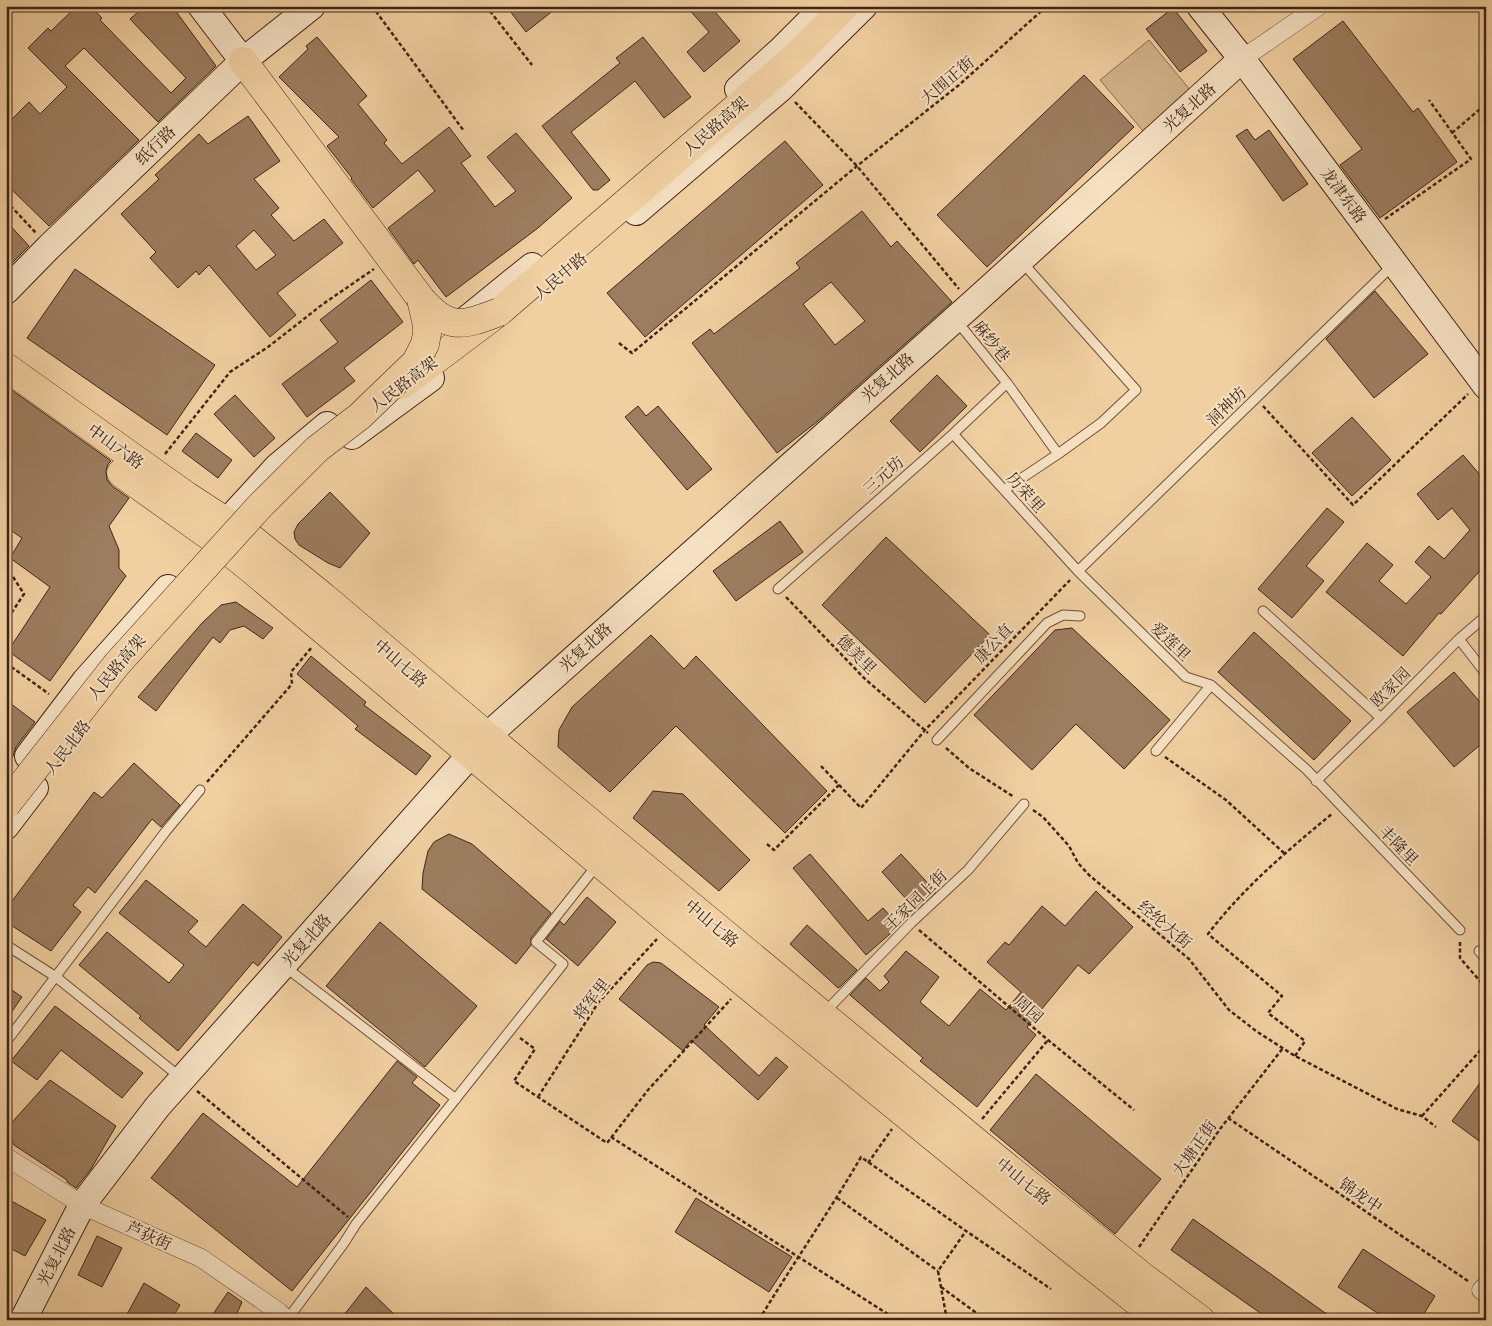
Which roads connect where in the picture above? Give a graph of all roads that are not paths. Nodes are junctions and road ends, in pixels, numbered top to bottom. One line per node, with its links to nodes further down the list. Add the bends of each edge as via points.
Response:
1 (201, 6): 9 (main road)
2 (312, 6): 9 (main road, 纸行路)
3 (825, 6): 24 (main road, 人民中路, via 747,81 535,264 298,448)
4 (845, 6): 15 (main road, 人民路高架, via 768,80)
5 (864, 6): 25 (main road, 人民中路, via 781,88 493,332 340,446 294,488)
6 (1200, 6): 8 (main road, 龙津东路)
7 (1319, 6): 8 (street)
8 (1242, 59): 10 (main road, 光复北路); 11 (main road, 龙津东路)
9 (243, 61): 12 (main road, 纸行路); 13 (main road)
10 (1020, 260): 14 (main road, 光复北路); 22 (lane, via 1136,390 1101,423)
11 (1395, 263): 18 (main road, 龙津东路); 26 (lane, 洞神坊)
12 (6, 291)
13 (421, 299): 15 (main road, bridge, via 438,317 452,323 475,321); 20 (main road, bridge, via 427,333 416,362)
14 (963, 311): 17 (lane, 麻纱巷); 36 (main road, 光复北路)
15 (499, 312): 20 (main road, 人民路高架, bridge)
16 (6, 367): 24 (main road, 中山六路, via 151,471)
17 (1007, 383): 21 (lane, 三元坊); 22 (lane, 麻纱巷)
18 (1484, 383)
19 (6, 391): 24 (main road, 中山六路)
20 (360, 416): 42 (main road, 人民路高架, bridge, via 297,468 152,624)
21 (953, 434): 23 (lane, 历荣里); 27 (lane, 三元坊)
22 (1058, 454): 23 (lane)
23 (1004, 490): 26 (lane, 历荣里)
24 (220, 530): 25 (main road, 中山七路); 39 (main road, 人民北路, via 106,656)
25 (242, 546): 36 (main road, 中山七路); 43 (main road, 人民北路, via 130,669)
26 (1078, 571): 33 (lane, 爱莲里, via 1186,677)
27 (778, 589)
28 (1263, 612): 34 (lane)
29 (1080, 616): 35 (lane, via 1063,615 1047,623)
30 (1486, 616): 31 (lane, 欧家园)
31 (1459, 638): 32 (lane); 34 (lane, 欧家园)
32 (1486, 674)
33 (1211, 685): 37 (lane); 38 (lane, 爱莲里)
34 (1381, 718): 38 (lane, 欧家园)
35 (937, 740)
36 (479, 745): 44 (main road, 中山七路); 49 (main road, 光复北路); 51 (main road, 中山七路)
37 (1156, 750)
38 (1316, 781): 45 (lane, 丰隆里)
39 (6, 784)
40 (200, 790): 50 (lane)
41 (1024, 804): 51 (lane, 王家园上街, via 968,870 911,923)
42 (6, 805)
43 (6, 826)
44 (599, 862): 54 (lane, via 536,942 563,964); 59 (main road, 中山七路)
45 (1460, 930)
46 (6, 945): 50 (lane)
47 (1479, 951): 48 (lane)
48 (1486, 959)
49 (283, 965): 53 (main road, 光复北路); 54 (lane)
50 (56, 977): 52 (lane); 53 (lane)
51 (823, 1014): 60 (main road, 中山七路, via 1127,1264)
52 (6, 1042)
53 (183, 1078): 56 (main road, 光复北路)
54 (456, 1098): 58 (lane, via 356,1224)
55 (6, 1157): 56 (street, 芦荻街)
56 (82, 1205): 57 (main road, 光复北路); 58 (street, 芦荻街, via 201,1258)
57 (23, 1320)
58 (287, 1320)
59 (1160, 1320)
60 (1201, 1320)

